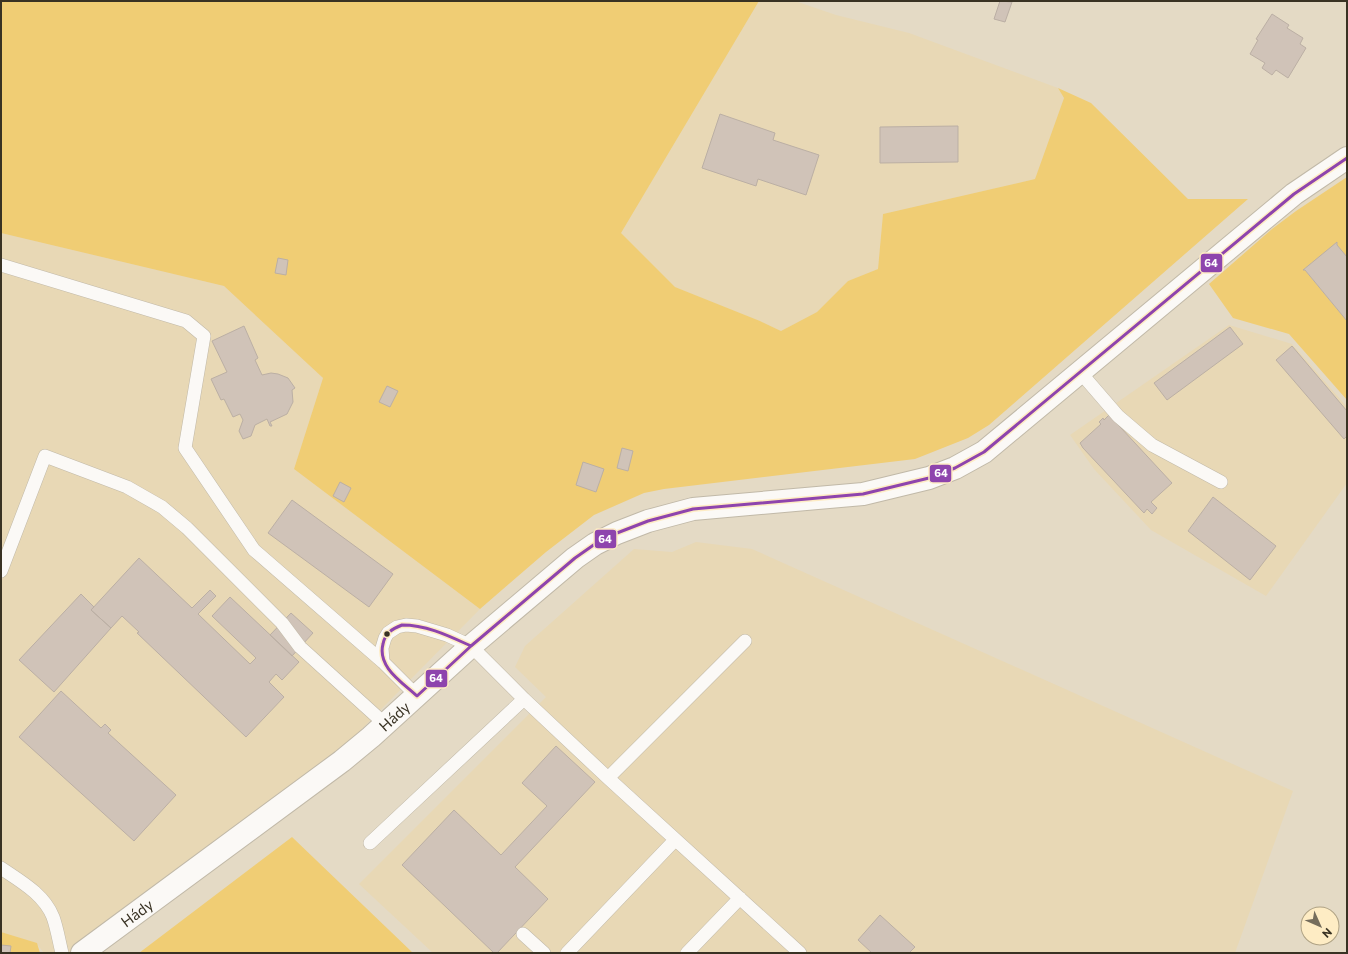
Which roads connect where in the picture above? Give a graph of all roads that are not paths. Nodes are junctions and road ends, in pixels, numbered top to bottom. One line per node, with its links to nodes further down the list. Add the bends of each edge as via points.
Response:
1 (1347, 158): 3 (street, Hády, via 1294,194)
2 (1, 265): 8 (lane, via 186,321 204,336 184,448 254,550)
3 (1080, 372): 4 (lane, via 1118,416 1152,445); 7 (street, Hády, via 984,452 955,468 929,478 863,494 693,510 648,521 617,533 575,558)
4 (1221, 482)
5 (1, 571): 11 (lane, via 45,456 127,486 162,507 187,528 282,623 300,647)
6 (745, 641): 12 (lane)
7 (471, 646): 8 (lane, via 447,634 406,625 388,633 382,648); 9 (street, Hády); 10 (lane)
8 (383, 662): 9 (lane)
9 (417, 696): 11 (street, Hády)
10 (524, 699): 12 (lane); 14 (lane)
11 (384, 724): 19 (street, Hády, via 342,762)
12 (608, 778): 13 (lane)
13 (675, 840): 16 (lane); 21 (lane)
14 (370, 843)
15 (1, 868): 18 (lane, via 30,888 44,902 53,916)
16 (740, 898): 22 (lane); 23 (lane)
17 (523, 934): 20 (lane)
18 (62, 953)
19 (82, 953)
20 (544, 953)
21 (567, 953)
22 (686, 953)
23 (800, 953)

